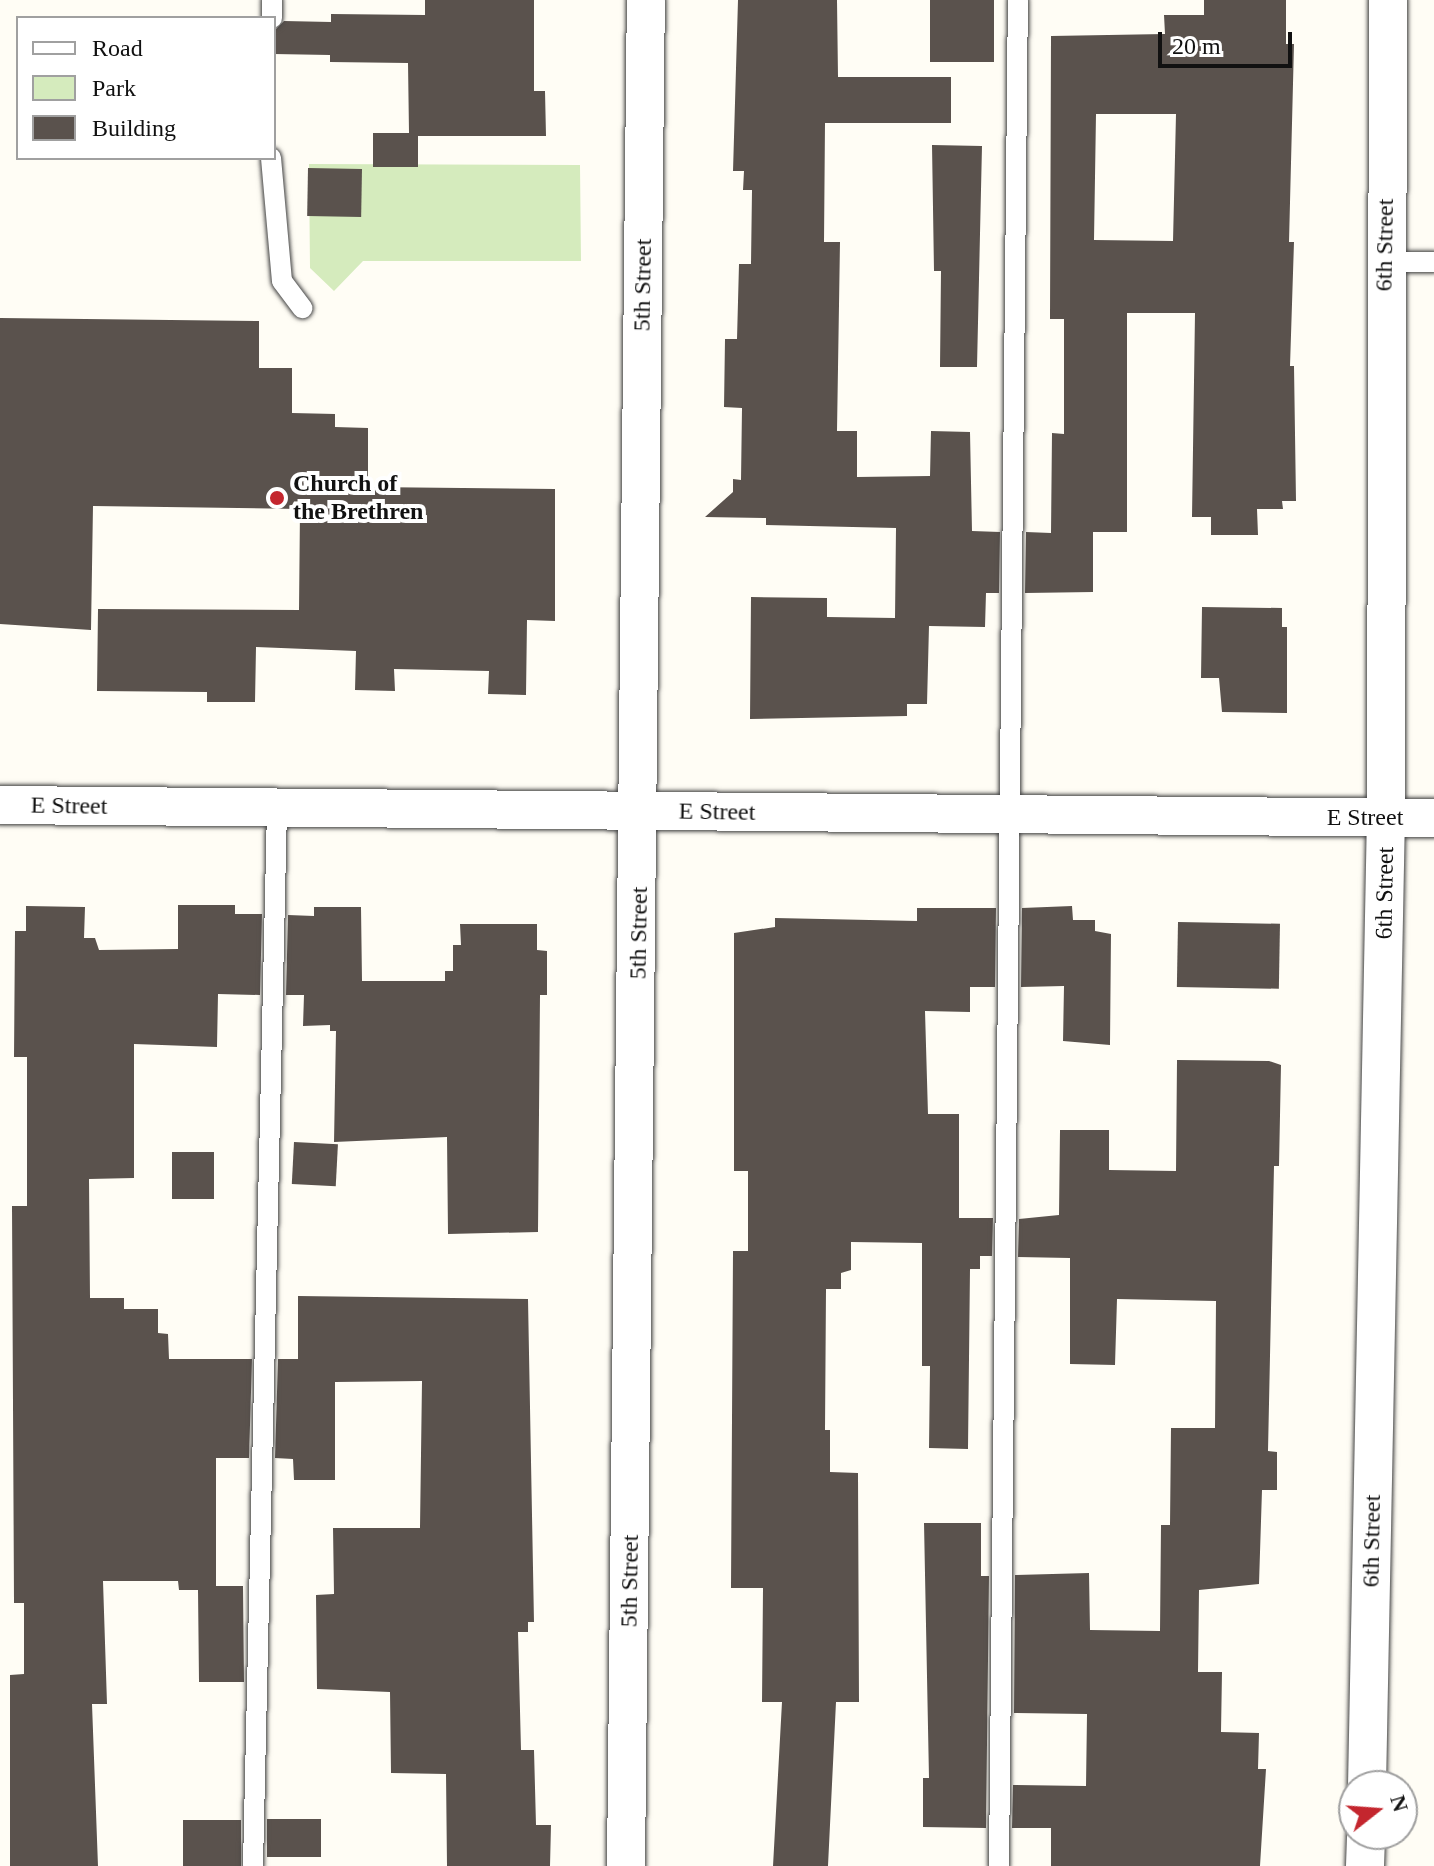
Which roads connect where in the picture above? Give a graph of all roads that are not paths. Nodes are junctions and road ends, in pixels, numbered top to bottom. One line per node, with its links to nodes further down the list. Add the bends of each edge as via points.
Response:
1 (646, 0): 10 (street, 5th Street)
2 (1018, 0): 11 (lane)
3 (1388, 0): 5 (street, 6th Street)
4 (271, 160): 7 (lane, via 282,281)
5 (1384, 262): 6 (lane); 12 (street, 6th Street)
6 (1434, 262)
7 (302, 308)
8 (0, 805): 9 (street, E Street)
9 (277, 811): 10 (street, E Street); 15 (lane)
10 (641, 811): 11 (street, E Street); 16 (street, 5th Street)
11 (1013, 816): 12 (street, E Street); 17 (lane)
12 (1386, 818): 13 (street, E Street); 14 (street, 6th Street)
13 (1434, 818)
14 (1367, 1770)
15 (253, 1866)
16 (626, 1866)
17 (999, 1866)

